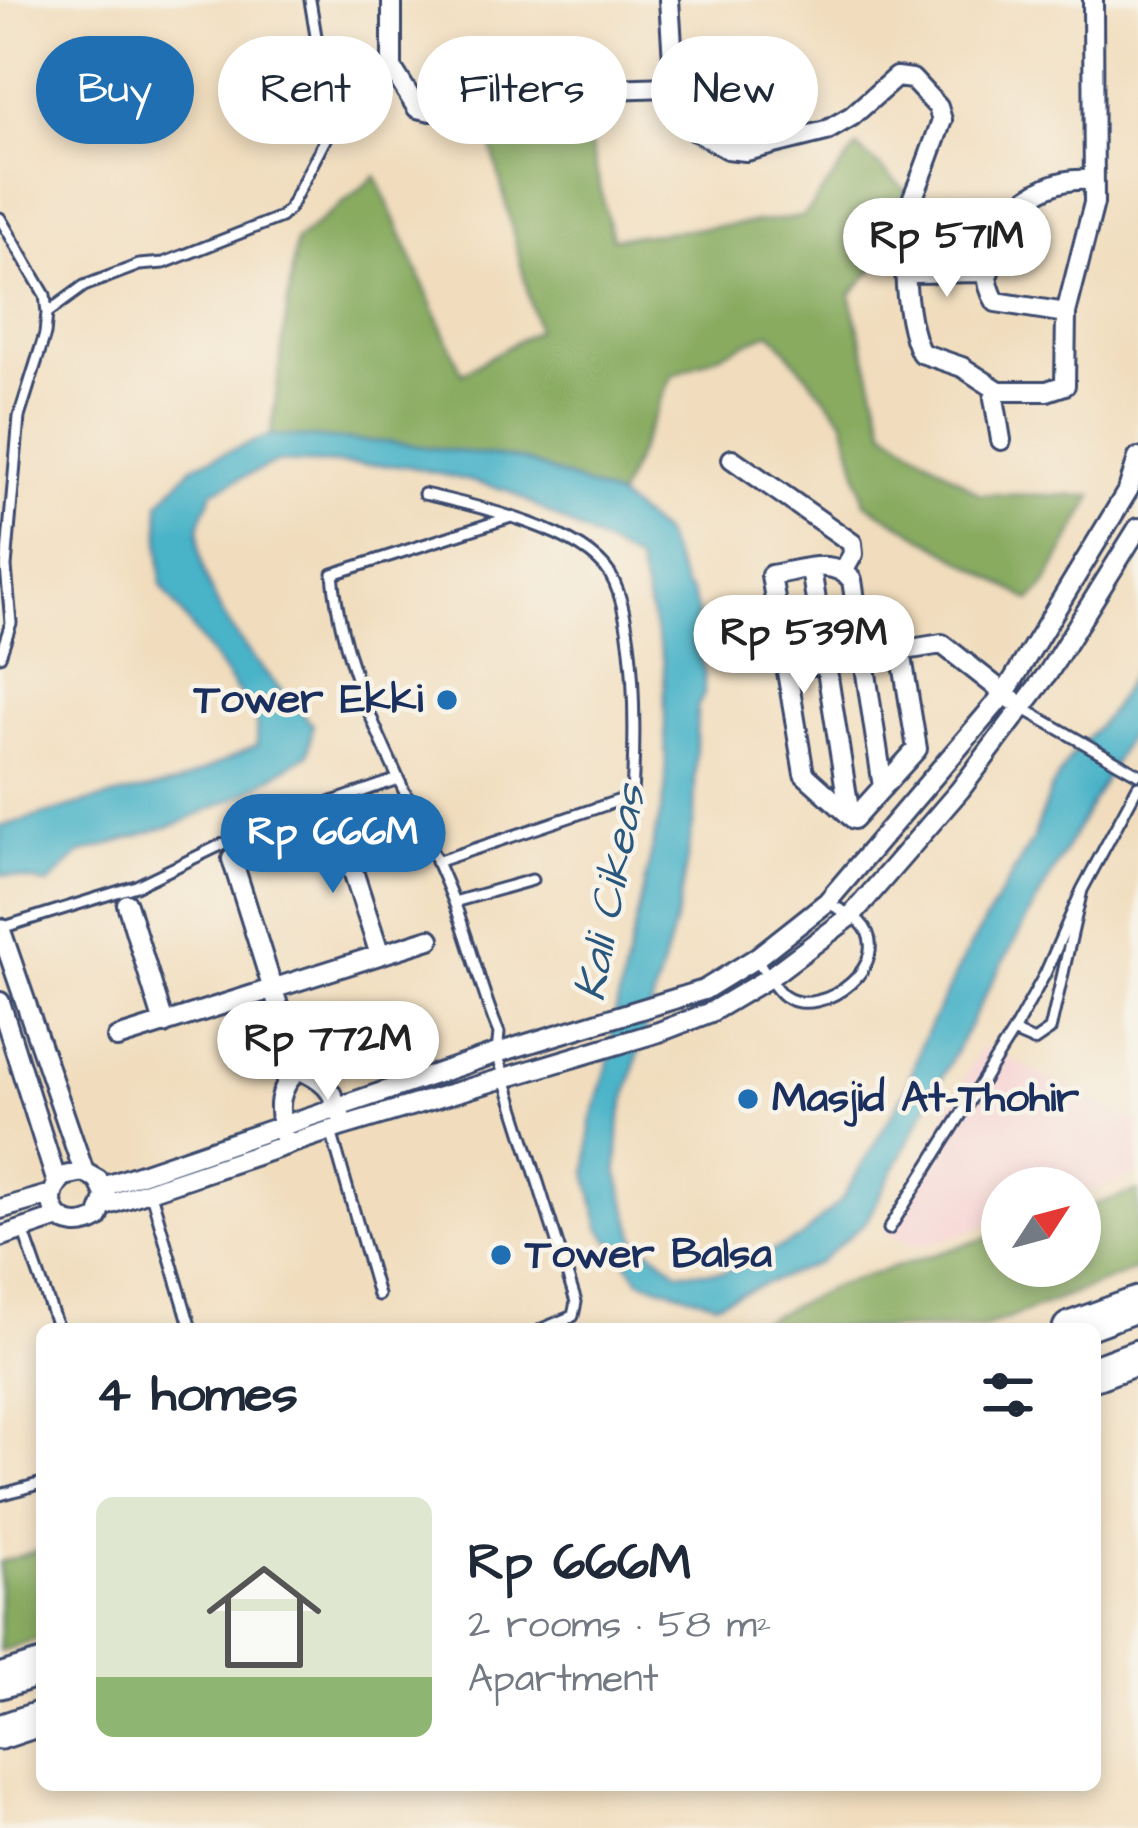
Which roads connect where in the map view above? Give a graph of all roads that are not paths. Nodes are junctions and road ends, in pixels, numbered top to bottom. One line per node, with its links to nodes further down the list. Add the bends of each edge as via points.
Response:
1 (310, 0): 14 (lane, via 330,121 289,209 164,263 84,286)
2 (392, 0): 6 (street, via 392,68 417,108 548,91)
3 (669, 0): 5 (street)
4 (1093, 0): 10 (street)
5 (672, 36)
6 (651, 90)
7 (818, 133): 13 (street, via 852,116 896,77 912,79 938,106 942,120 912,200)
8 (719, 144): 9 (street, via 746,151)
9 (774, 144)
10 (1093, 181): 12 (street, via 1058,181 1025,200 1004,220); 15 (street, via 1090,227)
11 (0, 218): 14 (lane)
12 (989, 272): 13 (street); 15 (street, via 995,302)
13 (905, 273): 16 (street, via 921,353)
14 (47, 313): 27 (lane, via 19,417 6,567 11,622)
15 (1066, 313): 16 (street, via 1065,385)
16 (999, 391): 17 (street)
17 (1001, 440)
18 (1138, 458): 20 (street)
19 (732, 459): 25 (street, via 852,543)
20 (1133, 492): 31 (street)
21 (424, 494): 22 (lane)
22 (511, 517): 35 (lane, via 333,574 361,685); 42 (lane, via 591,555 609,573 630,657 632,796)
23 (1138, 528): 32 (street)
24 (811, 569): 25 (street); 29 (street); 30 (street, via 771,575)
25 (844, 570): 28 (street)
26 (901, 651): 28 (street); 31 (street, via 942,644); 37 (street, via 916,749)
27 (0, 656)
28 (863, 657): 29 (street); 37 (street)
29 (825, 663): 30 (street); 39 (street)
30 (786, 669): 39 (street, via 804,774)
31 (1005, 692): 32 (street); 34 (street)
32 (1024, 710): 33 (lane); 38 (street)
33 (1138, 774)
34 (935, 778): 38 (street); 46 (street)
35 (398, 779): 42 (lane); 49 (lane, via 253,830 136,886)
36 (1138, 786): 44 (lane)
37 (883, 787): 39 (street)
38 (960, 790): 48 (street)
39 (850, 816)
40 (337, 821): 51 (street)
41 (232, 860): 54 (street)
42 (436, 862): 45 (lane)
43 (532, 880): 45 (lane)
44 (1082, 890): 57 (lane); 57 (lane, via 1050,1030 1034,1041)
45 (454, 902): 59 (lane, via 499,1033)
46 (827, 902): 48 (lane); 52 (street)
47 (127, 904): 56 (street)
48 (851, 916): 53 (street); 53 (lane, via 871,941 870,957 847,986 828,998 791,1000)
49 (0, 928): 67 (street)
50 (430, 939): 51 (street)
51 (380, 955): 54 (street)
52 (756, 958): 53 (lane); 59 (street, via 704,990)
53 (770, 977): 61 (street, via 659,1032)
54 (272, 989): 56 (street); 60 (street)
55 (0, 1002): 68 (street)
56 (164, 1024): 58 (street)
57 (1013, 1032): 63 (lane); 73 (lane)
58 (117, 1039)
59 (497, 1053): 61 (lane); 62 (street)
60 (298, 1070): 62 (street, via 320,1079); 64 (street, via 282,1086)
61 (504, 1078): 65 (street); 80 (lane, via 576,1302 573,1316)
62 (338, 1106): 64 (street); 65 (street)
63 (956, 1113)
64 (281, 1124): 66 (street); 70 (street)
65 (337, 1128): 66 (street); 76 (lane)
66 (286, 1146): 69 (street)
67 (84, 1172): 68 (street); 70 (street)
68 (55, 1188): 71 (street); 72 (street)
69 (150, 1190): 70 (street); 79 (lane)
70 (104, 1196): 72 (street, via 98,1218 86,1225)
71 (0, 1210)
72 (59, 1217): 74 (street)
73 (889, 1229)
74 (23, 1230): 75 (street); 78 (lane)
75 (0, 1237)
76 (378, 1295)
77 (1138, 1304): 81 (highway)
78 (56, 1323)
79 (189, 1323)
80 (556, 1323)
81 (1086, 1323)
82 (1138, 1357): 83 (highway)
83 (1101, 1371)
84 (36, 1485): 85 (lane)
85 (0, 1495)
86 (36, 1670): 87 (highway)
87 (0, 1681)
88 (36, 1720): 89 (highway)
89 (0, 1732)

